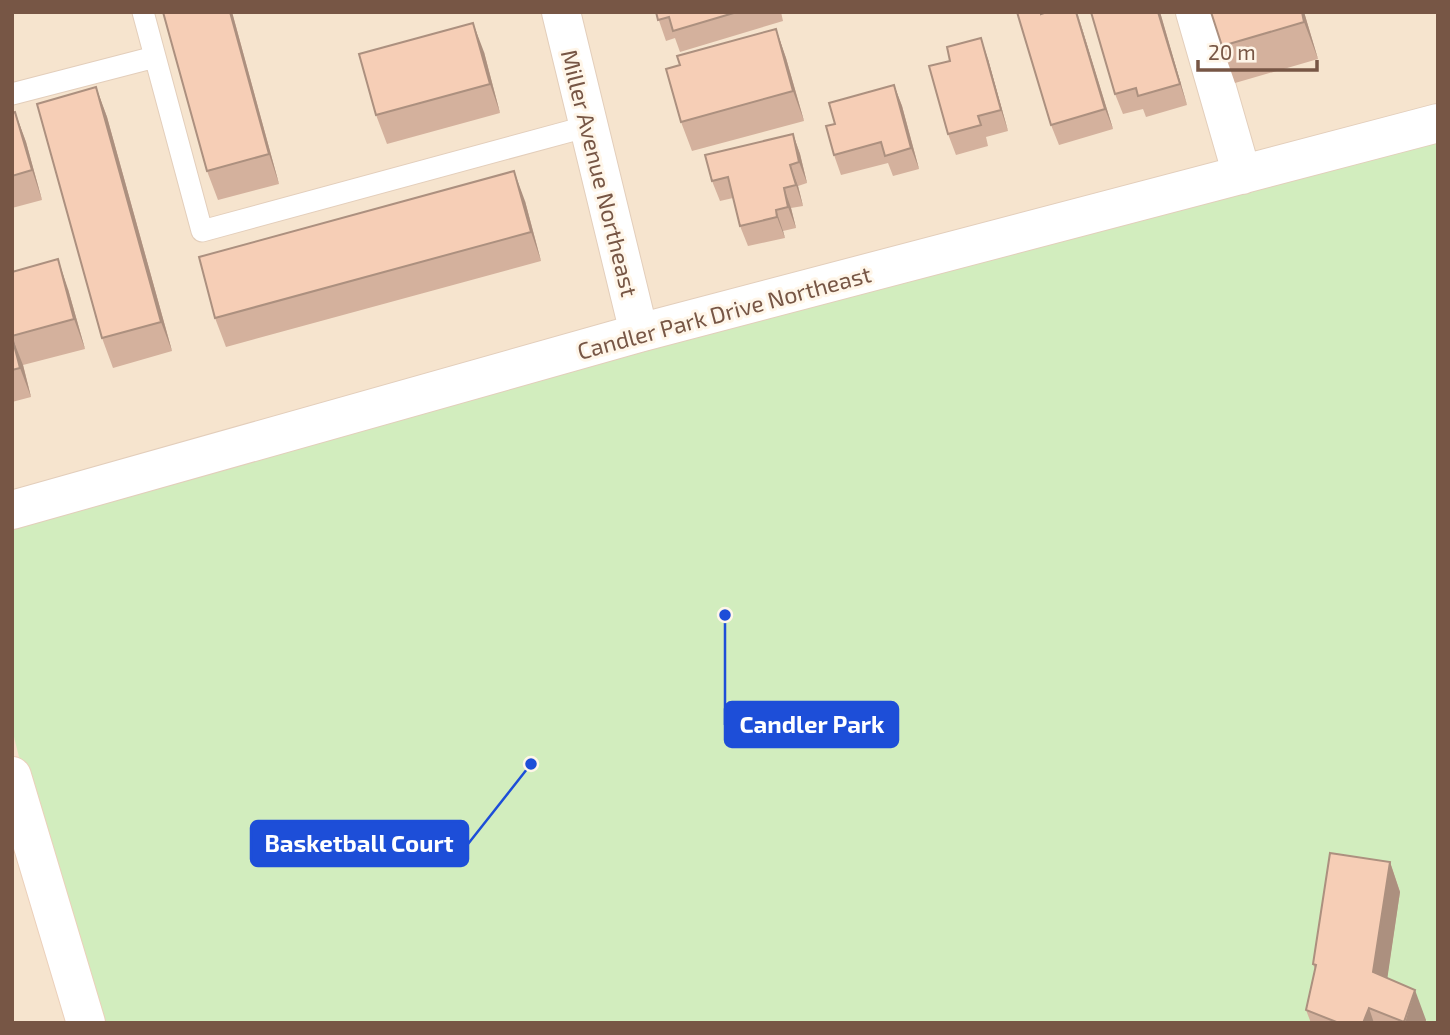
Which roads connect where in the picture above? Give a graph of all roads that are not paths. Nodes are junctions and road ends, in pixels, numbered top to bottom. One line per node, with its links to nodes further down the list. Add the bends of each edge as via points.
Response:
1 (143, 12): 4 (lane)
2 (561, 12): 7 (street, Miller Avenue Northeast)
3 (1195, 12): 8 (street)
4 (155, 57): 5 (lane); 7 (lane, via 202,231)
5 (12, 94)
6 (1438, 123): 8 (street, Candler Park Drive Northeast)
7 (589, 126): 9 (street, Miller Avenue Northeast)
8 (1242, 175): 9 (street, Candler Park Drive Northeast)
9 (639, 333): 10 (street, Candler Park Drive Northeast)
10 (12, 510)
11 (12, 776): 12 (street)
12 (86, 1023)

